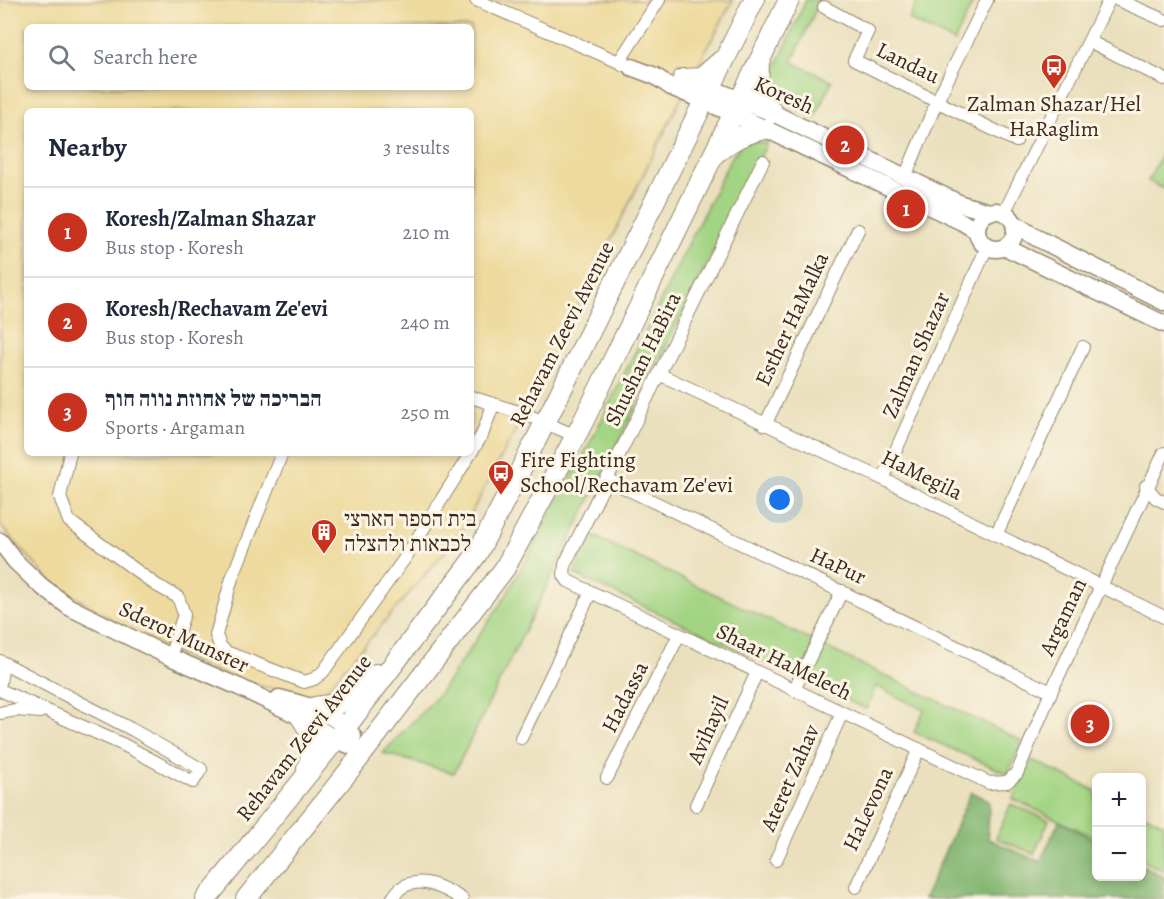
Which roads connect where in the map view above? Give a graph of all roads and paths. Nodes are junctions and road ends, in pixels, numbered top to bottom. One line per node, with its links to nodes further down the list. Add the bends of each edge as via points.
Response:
1 (476, 0): 13 (street)
2 (659, 0): 13 (street)
3 (754, 0): 11 (main road, Rehavam Zeevi Avenue)
4 (789, 0): 12 (main road)
5 (987, 0): 18 (street)
6 (1109, 0): 10 (street)
7 (1118, 0): 9 (street)
8 (824, 7): 18 (street, Landau, via 868,31 854,60)
9 (1164, 20)
10 (1089, 40): 16 (street); 25 (street)
11 (727, 55): 15 (main road, via 701,78); 17 (main road, Rehavam Zeevi Avenue)
12 (760, 58): 19 (main road); 20 (main road, via 758,86)
13 (625, 65): 14 (street, Koresh)
14 (655, 76): 15 (street, Koresh); 17 (street, Koresh, via 671,87)
15 (683, 79): 17 (street, Koresh)
16 (1164, 79)
17 (709, 95): 19 (street, Koresh); 36 (main road, Rehavam Zeevi Avenue)
18 (937, 101): 21 (street, Landau); 24 (street)
19 (737, 107): 20 (street, Koresh); 22 (main road)
20 (769, 121): 22 (main road, via 733,139); 24 (street, Koresh); 27 (street, Koresh)
21 (1016, 141)
22 (714, 154): 38 (main road)
23 (763, 161): 33 (street, Shushan HaBira)
24 (905, 177): 25 (street, Koresh, via 961,204)
25 (1002, 216): 27 (street, via 980,220); 29 (street, via 1015,234); 30 (street, Koresh, via 1035,237)
26 (858, 230): 37 (street, Esther HaMalka)
27 (977, 231): 28 (street)
28 (987, 247): 29 (street); 45 (street, Zalman Shazar)
29 (1005, 247): 31 (street)
30 (1164, 302)
31 (1164, 324)
32 (1083, 347): 48 (street)
33 (659, 374): 37 (street, HaMegila); 44 (street, Shushan HaBira)
34 (474, 398): 35 (street)
35 (493, 405): 36 (street); 39 (street)
36 (545, 423): 38 (street); 56 (main road, Rehavam Zeevi Avenue, via 477,554)
37 (765, 425): 45 (street, HaMegila)
38 (576, 436): 71 (main road, via 505,568)
39 (474, 448)
40 (1164, 453): 46 (street, Argaman)
41 (69, 456): 57 (street, via 60,497 69,521 178,597 184,614)
42 (281, 456): 43 (street, via 232,578 216,635 226,652 304,682 323,672 405,558)
43 (469, 456)
44 (606, 479): 50 (street, Shushan HaBira, via 565,564); 52 (street, HaPur)
45 (883, 479): 48 (street, HaMegila)
46 (1146, 486): 47 (street); 51 (street, Argaman)
47 (1164, 501)
48 (996, 535): 51 (street, HaMegila)
49 (0, 542): 57 (street, Sderot Munster, via 40,585 69,607)
50 (564, 575): 53 (street, Shaar HaMelech)
51 (1100, 586): 54 (street, HaMegila); 63 (street, Argaman)
52 (842, 591): 62 (street); 63 (street, HaPur)
53 (591, 592): 55 (street, Shaar HaMelech); 69 (street)
54 (1164, 617)
55 (679, 634): 59 (street, Shaar HaMelech); 72 (street, Hadassa)
56 (404, 651): 66 (main road, via 338,704); 68 (main road, Rehavam Zeevi Avenue)
57 (170, 657): 66 (street, Sderot Munster)
58 (1, 663): 60 (street); 65 (street, via 201,769 193,782)
59 (757, 672): 62 (street, Shaar HaMelech); 75 (street, Avihayil)
60 (0, 683)
61 (0, 690): 65 (street)
62 (794, 690): 67 (street, Shaar HaMelech)
63 (1051, 692): 74 (street, Argaman, via 1017,773 1007,782)
64 (0, 712): 65 (street)
65 (51, 712)
66 (308, 712): 68 (street, Sderot Munster); 73 (main road, via 315,747)
67 (842, 713): 70 (street, Shaar HaMelech); 76 (street, Ateret Zahav)
68 (341, 733): 71 (street, Sderot Munster); 73 (main road, Rehavam Zeevi Avenue)
69 (521, 738)
70 (919, 749): 74 (street, Shaar HaMelech); 77 (street, HaLevona)
71 (365, 751): 79 (main road)
72 (608, 778)
73 (303, 779): 78 (main road, Rehavam Zeevi Avenue)
74 (989, 783)
75 (696, 805)
76 (776, 860)
77 (856, 887)
78 (206, 899)
79 (246, 899)
80 (392, 899): 81 (street, via 401,888 423,881)
81 (462, 899)

